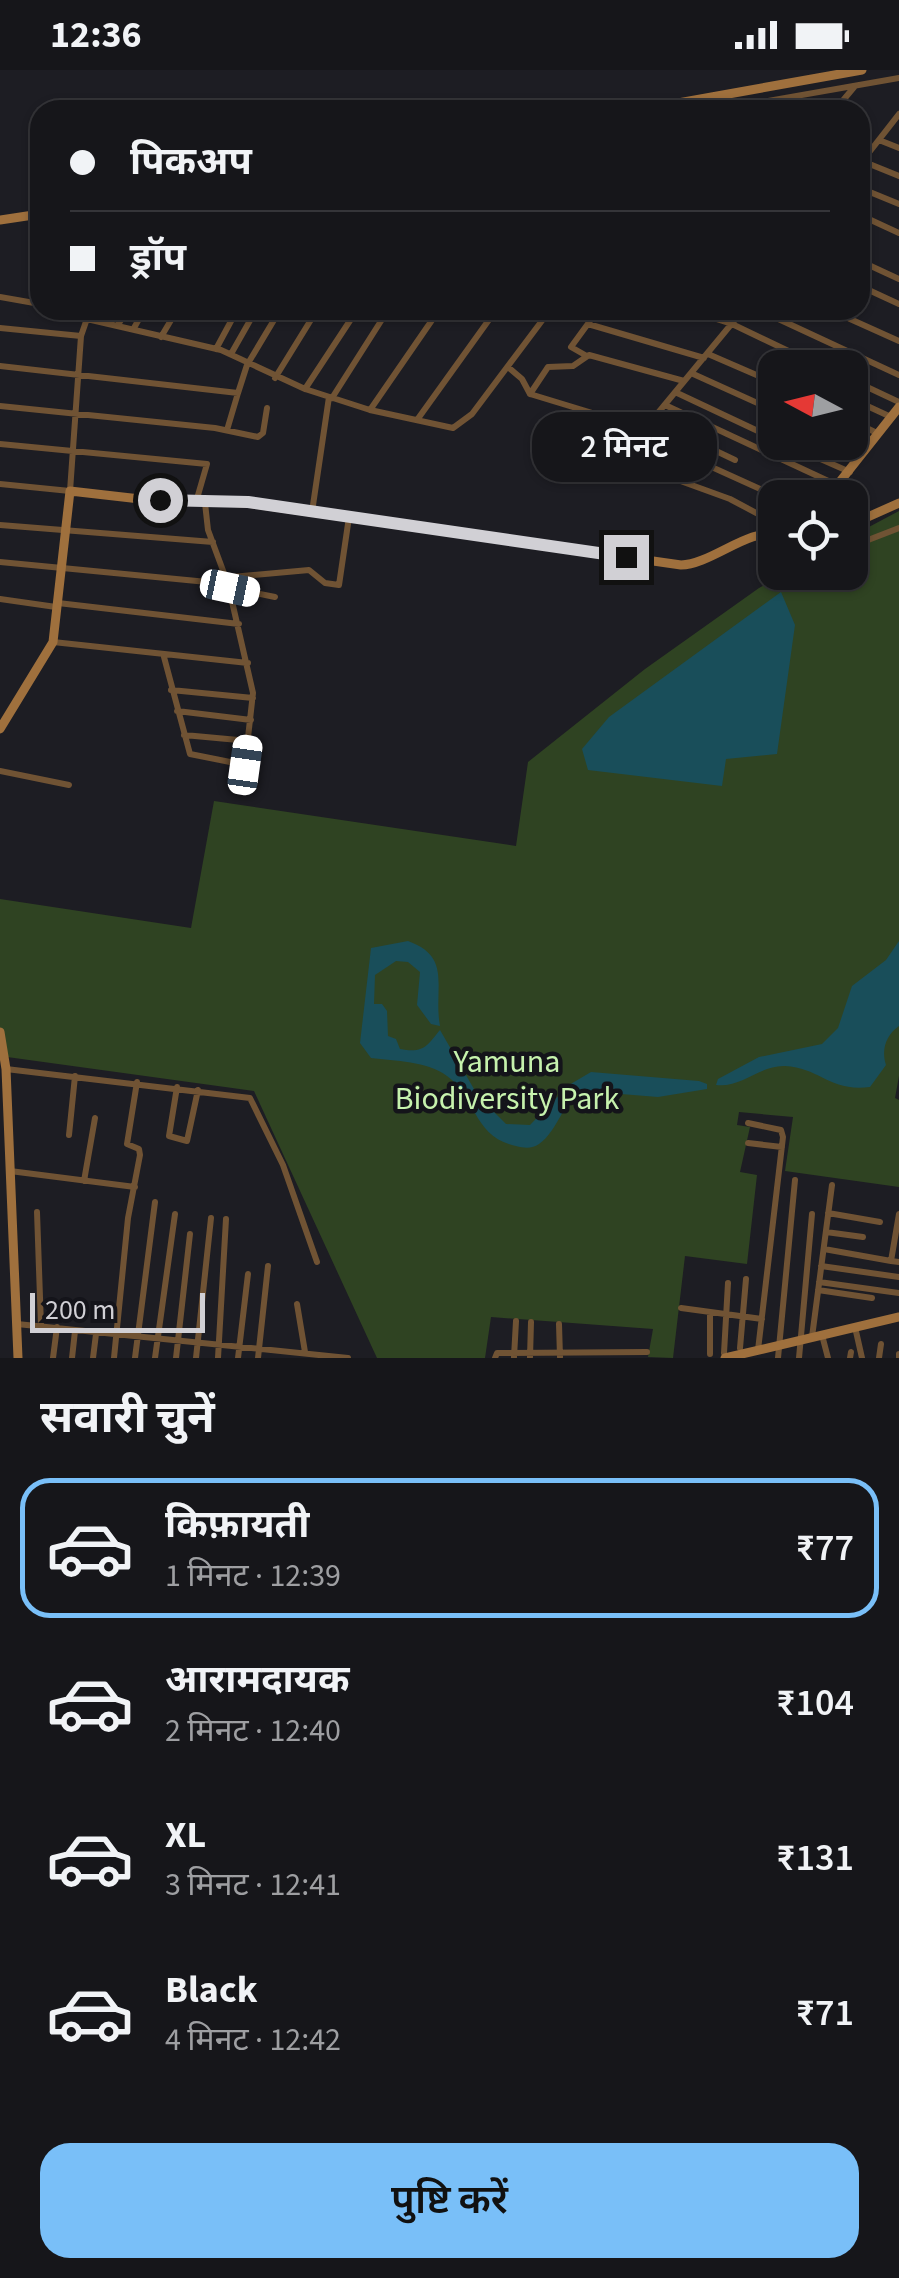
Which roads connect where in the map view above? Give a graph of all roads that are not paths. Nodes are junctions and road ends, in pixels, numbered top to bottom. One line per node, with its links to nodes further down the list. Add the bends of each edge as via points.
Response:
1 (862, 70): 4 (street)
2 (899, 78): 3 (street)
3 (856, 85): 5 (street); 6 (street)
4 (694, 100)
5 (772, 100)
6 (843, 100)
7 (898, 117): 8 (street)
8 (879, 140): 9 (street); 10 (street)
9 (899, 148)
10 (870, 152)
11 (870, 165): 12 (street)
12 (899, 176)
13 (870, 192): 14 (street)
14 (899, 204)
15 (30, 216): 16 (street)
16 (0, 220)
17 (870, 220): 18 (street)
18 (899, 233)
19 (870, 266): 20 (street)
20 (899, 279)
21 (870, 291): 24 (street)
22 (0, 297): 23 (street)
23 (30, 302)
24 (899, 304)
25 (87, 320): 50 (street)
26 (102, 320): 44 (street)
27 (121, 320): 47 (street)
28 (138, 320): 49 (street)
29 (171, 320): 51 (street)
30 (232, 320): 53 (street)
31 (250, 320): 55 (street)
32 (274, 320): 58 (street)
33 (311, 320): 65 (street)
34 (350, 320): 68 (street)
35 (381, 320): 72 (street)
36 (432, 320): 79 (street)
37 (489, 320): 82 (street)
38 (542, 320): 60 (street)
39 (591, 320): 45 (street)
40 (719, 320): 46 (street)
41 (735, 320): 46 (street)
42 (781, 320): 63 (street)
43 (852, 320): 52 (street)
44 (106, 322): 47 (street)
45 (588, 324): 56 (street, via 572,347); 57 (street)
46 (732, 324): 54 (street); 57 (street)
47 (118, 325): 49 (street)
48 (0, 328): 50 (street)
49 (134, 328): 51 (street)
50 (82, 336): 62 (street)
51 (162, 337): 53 (street)
52 (899, 341)
53 (216, 350): 55 (street)
54 (786, 350)
55 (231, 354): 58 (street)
56 (585, 356): 66 (street); 71 (street, via 573,366 548,367)
57 (706, 356): 61 (street); 64 (street)
58 (247, 365): 65 (street); 70 (street)
59 (0, 366): 62 (street)
60 (508, 366): 71 (street); 82 (street, via 462,425)
61 (691, 373): 66 (street); 73 (street)
62 (79, 375): 70 (street); 80 (street)
63 (899, 375)
64 (758, 376)
65 (275, 378): 68 (street)
66 (684, 382): 69 (street)
67 (868, 388): 74 (street)
68 (305, 389): 72 (street)
69 (675, 392): 75 (street); 86 (street)
70 (238, 393): 85 (street)
71 (530, 394): 87 (street)
72 (330, 397): 79 (street); 105 (street)
73 (758, 403)
74 (899, 404): 81 (street)
75 (665, 405): 83 (street); 98 (street)
76 (0, 406): 80 (street)
77 (868, 407): 81 (street)
78 (268, 408): 85 (street, via 262,436)
79 (370, 410): 82 (street)
80 (73, 414): 85 (street); 91 (street)
81 (891, 418): 88 (street)
82 (417, 420)
83 (652, 421): 87 (street); 93 (street)
84 (868, 429): 88 (street)
85 (227, 430)
86 (758, 431)
87 (643, 432): 92 (street); 101 (street)
88 (879, 434): 90 (street)
89 (0, 444): 91 (street)
90 (868, 450)
91 (70, 452): 102 (street); 103 (street, via 207,464)
92 (620, 459): 96 (street); 108 (street, via 730,499)
93 (735, 460)
94 (823, 460): 97 (street)
95 (860, 460): 97 (street)
96 (610, 471)
97 (851, 472): 99 (street)
98 (827, 480)
99 (845, 480)
100 (0, 484): 102 (street)
101 (758, 487)
102 (70, 491): 103 (street); 111 (street)
103 (201, 502): 105 (street); 114 (street)
104 (899, 503): 106 (street)
105 (312, 513): 107 (street)
106 (868, 517)
107 (349, 518): 112 (street, via 681,565 696,565); 117 (street, via 338,585 301,570 232,576)
108 (758, 519)
109 (0, 524): 111 (street)
110 (899, 528): 113 (street)
111 (66, 532): 114 (street); 116 (street)
112 (758, 537)
113 (868, 540)
114 (213, 542): 117 (street)
115 (0, 562): 116 (street)
116 (62, 570): 117 (street); 120 (street)
117 (228, 586): 118 (street); 121 (street)
118 (275, 597)
119 (0, 599): 120 (street)
120 (58, 605): 121 (street); 122 (street)
121 (239, 624): 124 (street)
122 (53, 642): 123 (street); 129 (street)
123 (164, 657): 124 (street); 125 (street)
124 (248, 662): 126 (street)
125 (171, 690): 126 (street); 127 (street)
126 (253, 698): 128 (street)
127 (176, 712): 128 (street); 130 (street)
128 (251, 720): 131 (street)
129 (0, 729)
130 (184, 735): 131 (street); 132 (street, via 192,757)
131 (248, 741): 132 (street)
132 (245, 765): 134 (street)
133 (0, 770): 135 (street)
134 (243, 782)
135 (69, 786)
136 (0, 1032): 137 (street)
137 (6, 1069): 138 (street); 147 (street)
138 (75, 1076): 139 (street); 144 (street)
139 (137, 1082): 140 (street); 151 (street, via 127,1142 140,1150)
140 (177, 1087): 141 (street); 141 (street, via 169,1136 187,1140)
141 (198, 1090): 165 (street, via 252,1101)
142 (95, 1118): 148 (street)
143 (748, 1123): 146 (street, via 781,1130)
144 (70, 1134)
145 (748, 1143): 146 (street)
146 (782, 1148): 182 (street)
147 (9, 1171): 148 (street); 185 (street)
148 (84, 1180): 151 (street)
149 (795, 1180): 201 (street)
150 (832, 1185): 154 (street)
151 (134, 1186): 192 (street)
152 (155, 1202): 193 (street)
153 (37, 1212): 187 (street)
154 (828, 1213): 160 (street); 161 (street)
155 (174, 1214): 194 (street)
156 (812, 1214): 197 (street)
157 (899, 1214): 166 (street)
158 (211, 1218): 198 (street)
159 (226, 1219): 200 (street)
160 (880, 1222)
161 (826, 1232): 163 (street); 164 (street)
162 (190, 1234): 196 (street)
163 (863, 1237)
164 (824, 1249): 166 (street); 168 (street)
165 (318, 1262)
166 (895, 1262)
167 (268, 1266): 208 (street)
168 (822, 1266): 170 (street); 173 (street)
169 (248, 1274): 202 (street)
170 (899, 1277)
171 (746, 1279): 180 (street)
172 (728, 1283): 179 (street)
173 (819, 1286): 174 (street); 175 (street); 195 (street)
174 (899, 1294)
175 (872, 1298)
176 (298, 1304): 204 (street)
177 (681, 1308): 178 (street)
178 (710, 1313): 179 (street); 209 (street)
179 (725, 1315): 180 (street); 210 (street)
180 (741, 1317): 182 (street); 207 (street)
181 (899, 1317): 188 (street)
182 (762, 1319): 203 (street)
183 (516, 1321): 212 (street)
184 (531, 1322): 213 (street)
185 (17, 1324): 187 (street); 216 (street)
186 (559, 1324): 215 (street)
187 (41, 1326): 189 (street)
188 (855, 1327): 195 (street); 206 (street)
189 (57, 1328): 190 (street); 217 (street)
190 (75, 1331): 191 (street); 218 (street)
191 (96, 1334): 192 (street); 219 (street)
192 (117, 1334): 193 (street); 220 (street)
193 (138, 1335): 194 (street); 221 (street)
194 (157, 1336): 196 (street); 222 (street)
195 (817, 1336): 197 (street); 231 (street)
196 (178, 1338): 198 (street); 223 (street)
197 (797, 1341): 201 (street); 230 (street)
198 (198, 1342): 200 (street); 224 (street)
199 (880, 1344): 232 (street)
200 (220, 1345): 202 (street); 225 (street)
201 (776, 1346): 203 (street); 229 (street)
202 (240, 1348): 208 (street); 226 (street)
203 (758, 1350): 207 (street)
204 (305, 1352): 208 (street); 211 (street)
205 (647, 1352): 215 (street)
206 (862, 1352)
207 (743, 1353): 210 (street)
208 (258, 1354)
209 (710, 1354)
210 (724, 1355)
211 (317, 1356): 214 (street)
212 (514, 1356): 213 (street); 228 (street)
213 (530, 1356): 215 (street)
214 (333, 1357): 227 (street)
215 (560, 1357)
216 (18, 1358)
217 (53, 1358)
218 (72, 1358)
219 (93, 1358)
220 (114, 1358)
221 (135, 1358)
222 (155, 1358)
223 (176, 1358)
224 (196, 1358)
225 (218, 1358)
226 (238, 1358)
227 (348, 1358)
228 (495, 1358)
229 (778, 1358)
230 (799, 1358)
231 (828, 1358)
232 (879, 1358)

